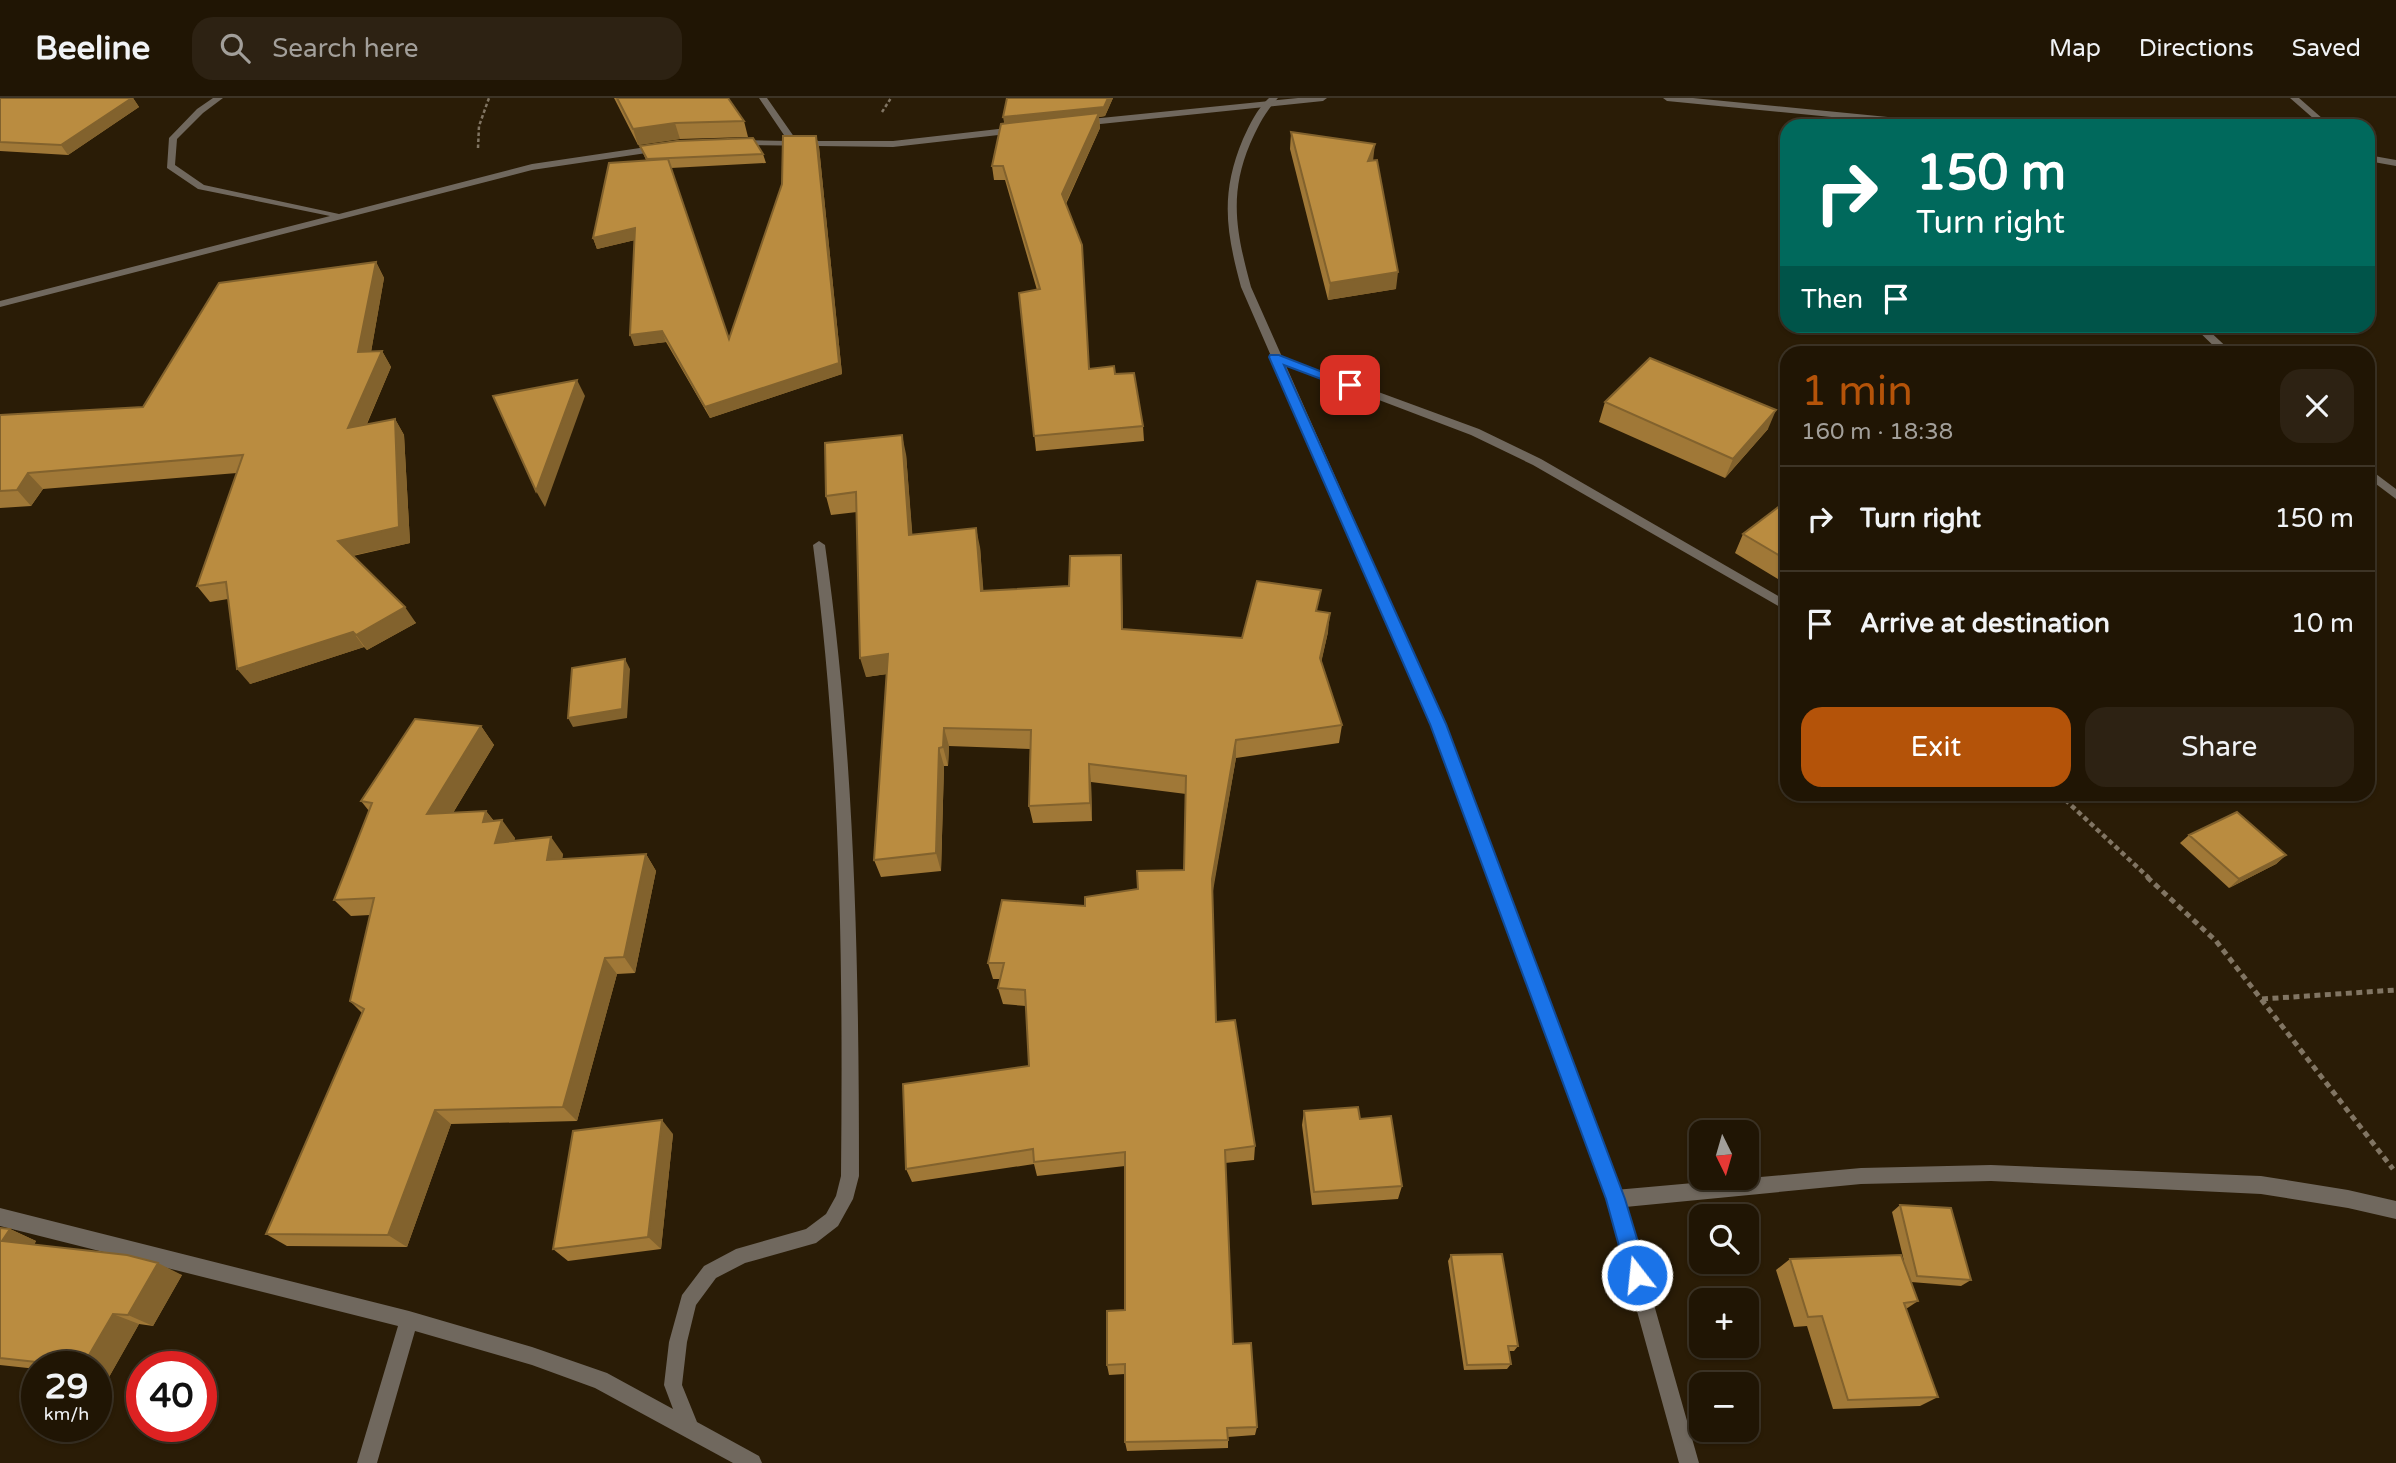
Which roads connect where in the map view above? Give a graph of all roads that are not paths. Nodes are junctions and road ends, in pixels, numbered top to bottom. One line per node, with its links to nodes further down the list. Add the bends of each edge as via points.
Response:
1 (219, 98): 16 (street, via 173,138 170,166 201,187)
2 (763, 98): 11 (street)
3 (1323, 98): 6 (street)
4 (1667, 98): 7 (street)
5 (2294, 98): 8 (street)
6 (1269, 102): 9 (street); 20 (street, via 1235,164 1230,189 1240,264)
7 (1866, 119)
8 (2319, 119)
9 (1076, 123)
10 (1023, 129): 11 (street, via 893,144)
11 (793, 141): 12 (street)
12 (730, 143)
13 (667, 147): 16 (street, via 570,159)
14 (2375, 159): 15 (street)
15 (2396, 163)
16 (339, 215): 17 (street)
17 (0, 304)
18 (2206, 333): 19 (street)
19 (2220, 346)
20 (1275, 357): 24 (street, via 1475,432 1537,462); 25 (street, via 1438,724)
21 (2375, 478): 22 (street)
22 (2396, 495)
23 (819, 545): 29 (street, via 839,715 851,961 850,1177 838,1210 821,1229 810,1237 742,1255 710,1272 688,1301 673,1385)
24 (1780, 603)
25 (1615, 1199): 26 (street, via 1861,1176 1991,1173 2261,1185); 32 (street)
26 (2396, 1210)
27 (0, 1217): 28 (street)
28 (409, 1320): 29 (street, via 600,1380); 30 (street)
29 (690, 1430): 31 (street)
30 (366, 1463)
31 (752, 1463)
32 (1689, 1463)

